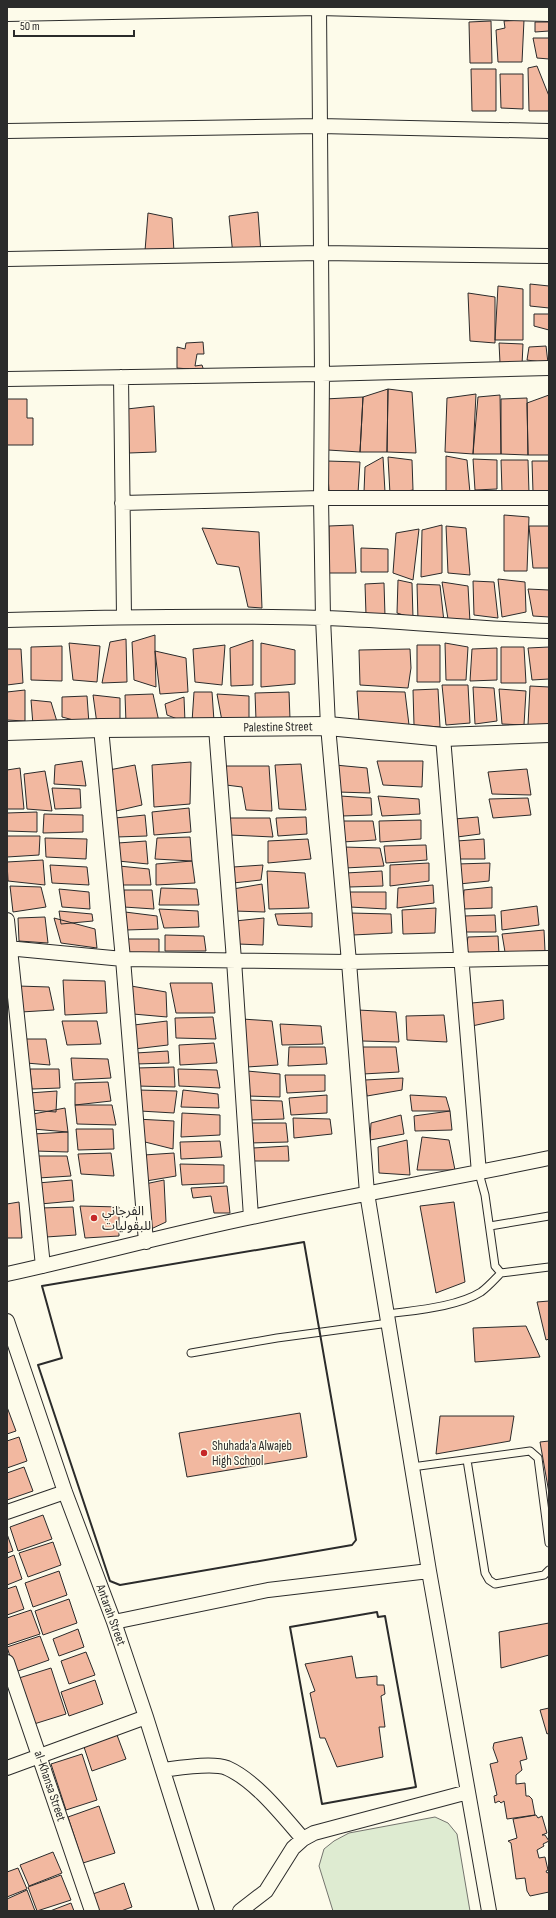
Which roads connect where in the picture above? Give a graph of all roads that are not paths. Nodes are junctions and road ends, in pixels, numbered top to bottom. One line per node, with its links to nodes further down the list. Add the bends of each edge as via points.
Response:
1 (319, 8): 2 (street); 3 (street); 4 (street)
2 (7, 14)
3 (549, 14)
4 (320, 126): 5 (street); 6 (street); 7 (street)
5 (7, 131)
6 (549, 132)
7 (320, 253): 8 (street); 9 (street); 11 (street)
8 (549, 256)
9 (7, 259)
10 (549, 368): 11 (street)
11 (322, 374): 12 (street); 14 (street)
12 (121, 377): 13 (street); 16 (street)
13 (7, 379)
14 (321, 498): 15 (street); 16 (street); 18 (street)
15 (549, 498)
16 (122, 503): 17 (street)
17 (124, 617): 18 (street); 19 (street)
18 (323, 618): 20 (street); 21 (street)
19 (7, 620)
20 (549, 631)
21 (328, 726): 23 (street, Palestine Street); 26 (street, Palestine Street); 33 (street)
22 (101, 728): 23 (street, Palestine Street); 24 (street, Palestine Street); 30 (street)
23 (216, 728): 32 (street)
24 (7, 731)
25 (549, 733): 26 (street, Palestine Street)
26 (443, 737): 31 (street)
27 (7, 920): 28 (street)
28 (8, 948): 30 (street); 41 (street)
29 (549, 958): 31 (street)
30 (123, 959): 32 (street); 40 (street)
31 (460, 959): 33 (street); 35 (street)
32 (234, 960): 33 (street); 38 (street)
33 (349, 962): 36 (street)
34 (549, 1158): 35 (street)
35 (479, 1173): 36 (street); 39 (lane)
36 (367, 1193): 38 (street); 45 (street)
37 (549, 1216): 39 (lane)
38 (251, 1217): 40 (street)
39 (490, 1226): 43 (lane, via 495,1266)
40 (146, 1242): 41 (street)
41 (43, 1266): 44 (street)
42 (549, 1267): 43 (lane)
43 (501, 1273): 45 (lane, via 481,1292 463,1300)
44 (7, 1274)
45 (388, 1319): 47 (lane); 49 (street)
46 (7, 1321): 50 (street, Antarah Street)
47 (191, 1353)
48 (467, 1460): 49 (lane); 52 (lane, via 530,1451 535,1454 538,1458); 53 (lane, via 488,1580 495,1584 544,1575)
49 (412, 1467): 54 (street)
50 (65, 1492): 51 (street); 55 (street, Antarah Street)
51 (7, 1512)
52 (549, 1543)
53 (549, 1570)
54 (429, 1571): 55 (street, via 268,1590); 61 (street)
55 (114, 1622): 57 (street, Antarah Street)
56 (7, 1662): 58 (street, al-Khansa Street)
57 (146, 1717): 58 (street); 60 (street, Antarah Street)
58 (39, 1756): 59 (street); 63 (street, al-Khansa Street)
59 (7, 1768)
60 (163, 1770): 62 (street, via 203,1765 226,1768 257,1788); 64 (street, Antarah Street)
61 (468, 1792): 62 (street, via 314,1833); 66 (street)
62 (303, 1839): 65 (street, via 293,1848 266,1891)
63 (92, 1911)
64 (207, 1911)
65 (240, 1911)
66 (489, 1911)

